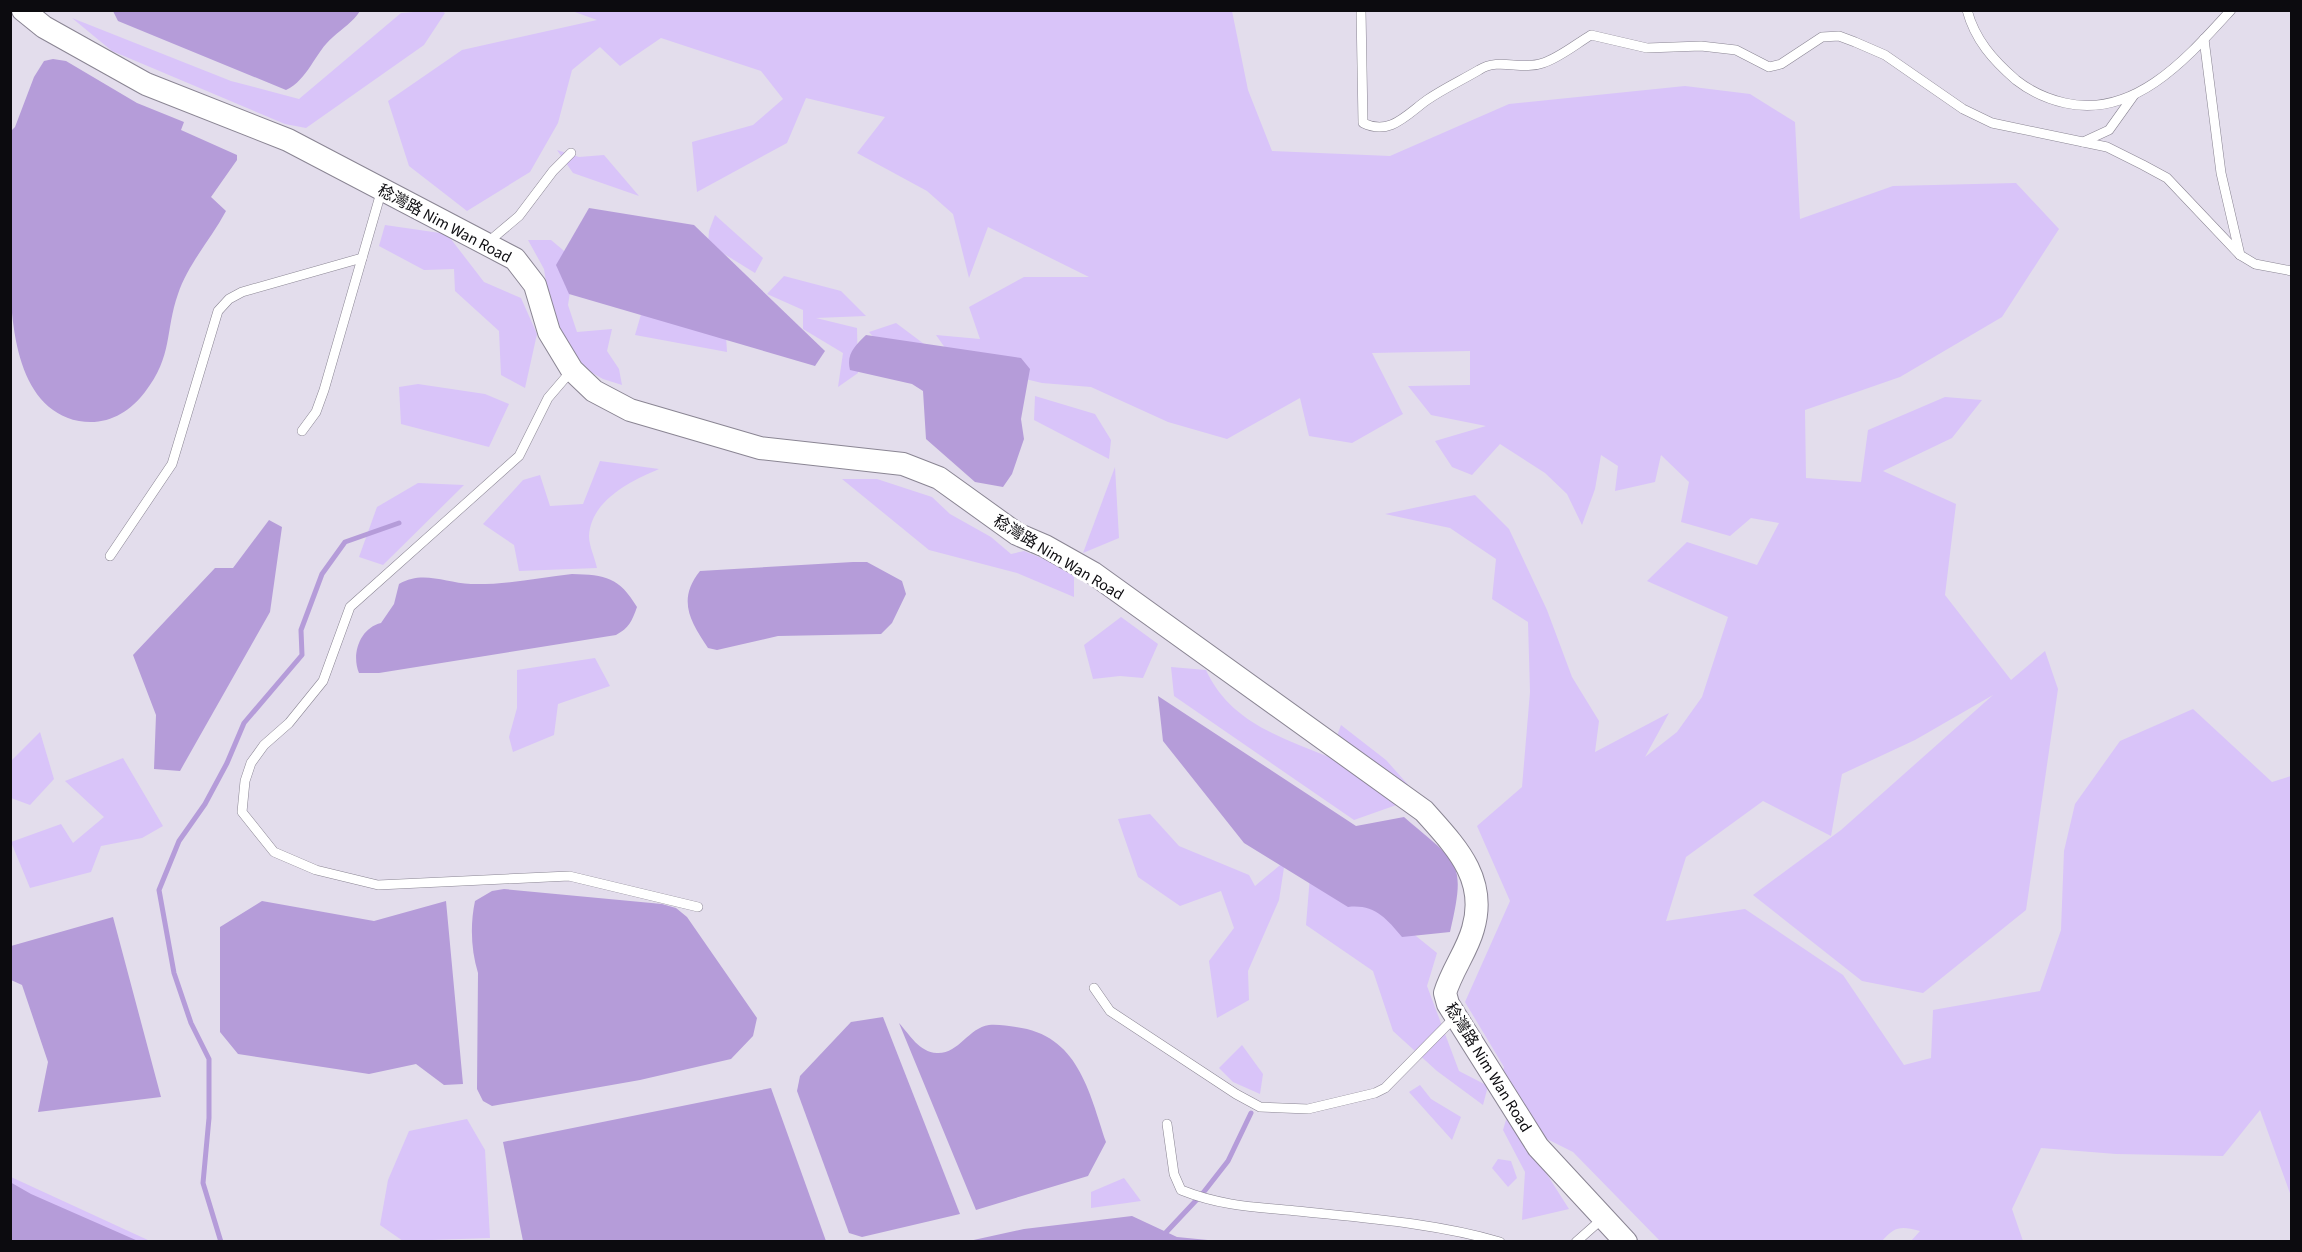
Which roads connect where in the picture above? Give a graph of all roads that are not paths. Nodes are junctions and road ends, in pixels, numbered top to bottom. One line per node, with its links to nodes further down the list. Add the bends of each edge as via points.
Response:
1 (23, 10): 9 (street, 稔灣路 Nim Wan Road, via 44,27 146,84 288,140)
2 (1361, 10): 7 (lane, via 1363,123 1374,128 1408,118 1426,101 1485,66 1543,63 1591,35 1647,48 1701,46 1736,50 1769,67 1781,64 1822,37 1839,36 1885,55 1963,109 1992,123)
3 (1967, 10): 6 (lane, via 1982,46 2024,87 2082,107 2104,106)
4 (2231, 10): 5 (lane)
5 (2204, 39): 6 (lane, via 2184,61); 11 (lane, via 2221,173)
6 (2134, 95): 7 (lane, via 2109,130)
7 (2083, 142): 11 (lane, via 2107,147 2167,178)
8 (571, 153): 10 (lane, via 519,216)
9 (382, 189): 10 (street, 稔灣路 Nim Wan Road); 12 (lane)
10 (487, 243): 14 (street, 稔灣路 Nim Wan Road, via 515,259 525,270 535,285 549,332)
11 (2241, 255): 13 (lane, via 2255,264)
12 (362, 258): 15 (lane, via 324,390 316,412); 16 (lane, via 242,292 218,311 172,464)
13 (2292, 272)
14 (572, 370): 17 (lane, via 548,398 519,456 350,608 323,681 251,763 242,812 274,852 316,870 378,885 569,876); 19 (street, 稔灣路 Nim Wan Road, via 594,391 630,410 760,448 903,464 939,478 1017,534 1093,573 1424,811 1470,869 1479,902 1473,930 1445,993)
15 (302, 431)
16 (110, 556)
17 (698, 907)
18 (1094, 988): 19 (lane, via 1110,1011 1260,1107 1308,1109 1375,1093 1385,1088)
19 (1456, 1016): 21 (street, 稔灣路 Nim Wan Road, via 1538,1147)
20 (1167, 1124): 22 (lane, via 1174,1174 1181,1190 1213,1203 1371,1219 1474,1234)
21 (1602, 1219): 23 (lane); 24 (street, 稔灣路 Nim Wan Road)
22 (1500, 1242)
23 (1576, 1242)
24 (1626, 1242)

